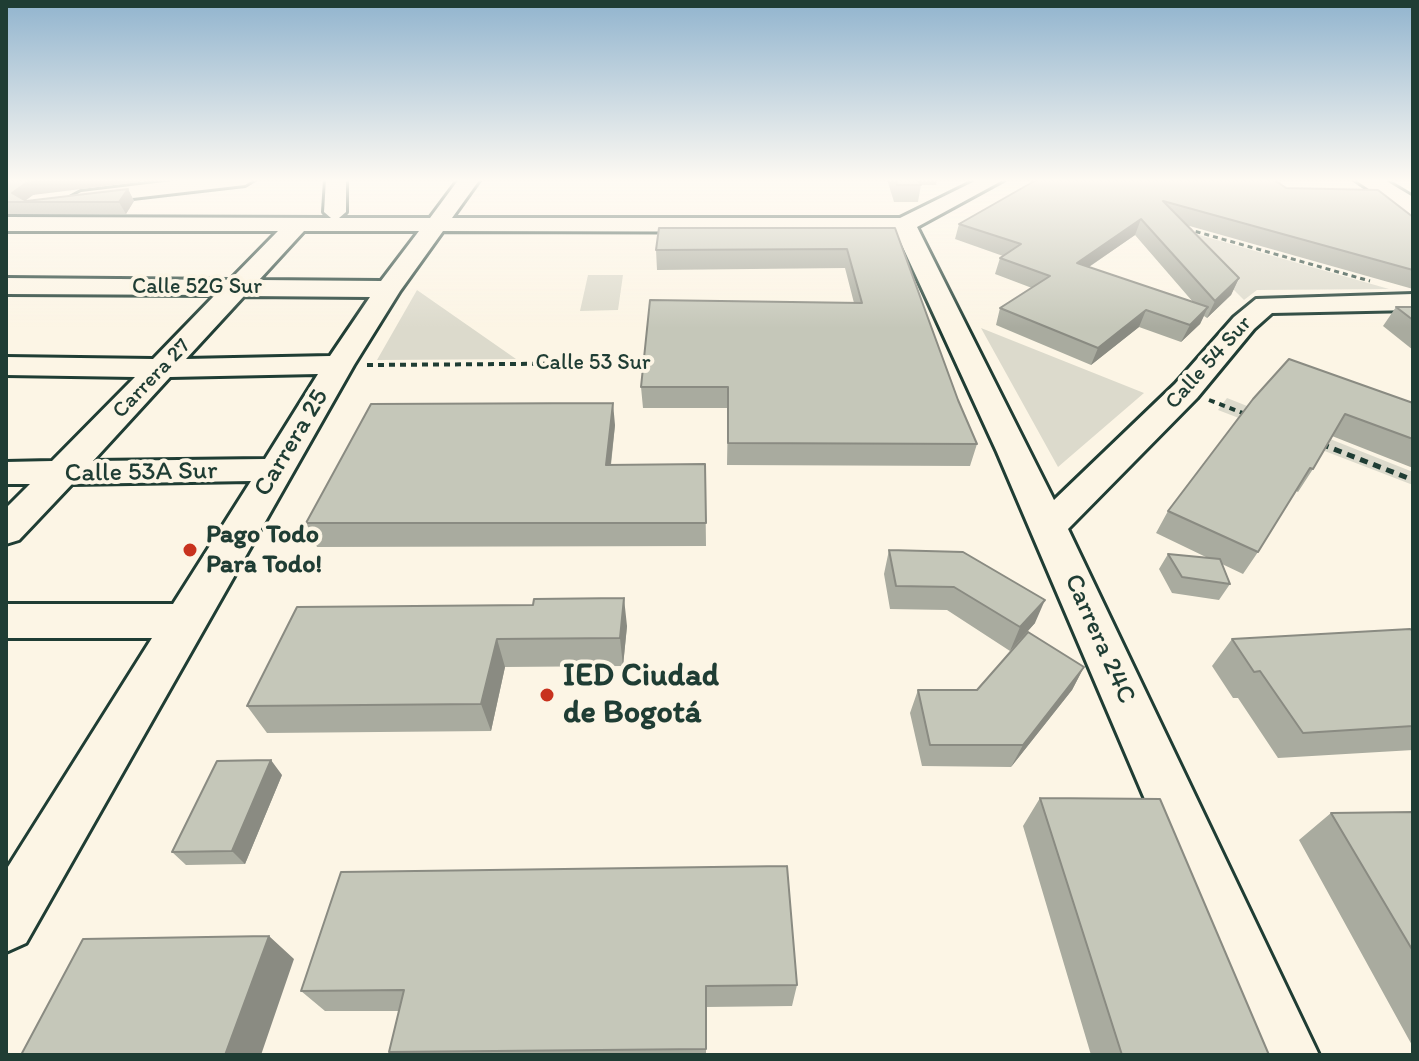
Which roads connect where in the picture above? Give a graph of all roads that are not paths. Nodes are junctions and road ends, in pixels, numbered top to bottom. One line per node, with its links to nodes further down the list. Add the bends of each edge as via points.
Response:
1 (21, 229): 5 (street)
2 (294, 229): 7 (street, Carrera 27)
3 (422, 229): 8 (street, Carrera 25)
4 (906, 229): 16 (street, Carrera 24C)
5 (6, 243)
6 (6, 286): 7 (street, Calle 52G Sur)
7 (238, 288): 8 (street, Calle 52G Sur); 12 (street, Carrera 27)
8 (388, 289): 10 (street, Carrera 25)
9 (1413, 302): 16 (street, Calle 54 Sur, via 1265,305)
10 (350, 365): 12 (street); 13 (street, Carrera 25)
11 (6, 366): 12 (street)
12 (162, 368): 15 (street, Carrera 27)
13 (275, 470): 15 (street, Calle 53A Sur); 19 (street, Carrera 25)
14 (6, 473): 15 (street, Calle 53A Sur)
15 (60, 474): 17 (street, Carrera 27)
16 (1048, 527): 22 (street, Carrera 24C)
17 (6, 531)
18 (6, 621): 19 (street)
19 (186, 621): 20 (street, Carrera 25)
20 (24, 863): 21 (street, Carrera 25)
21 (6, 923)
22 (1287, 1055)

